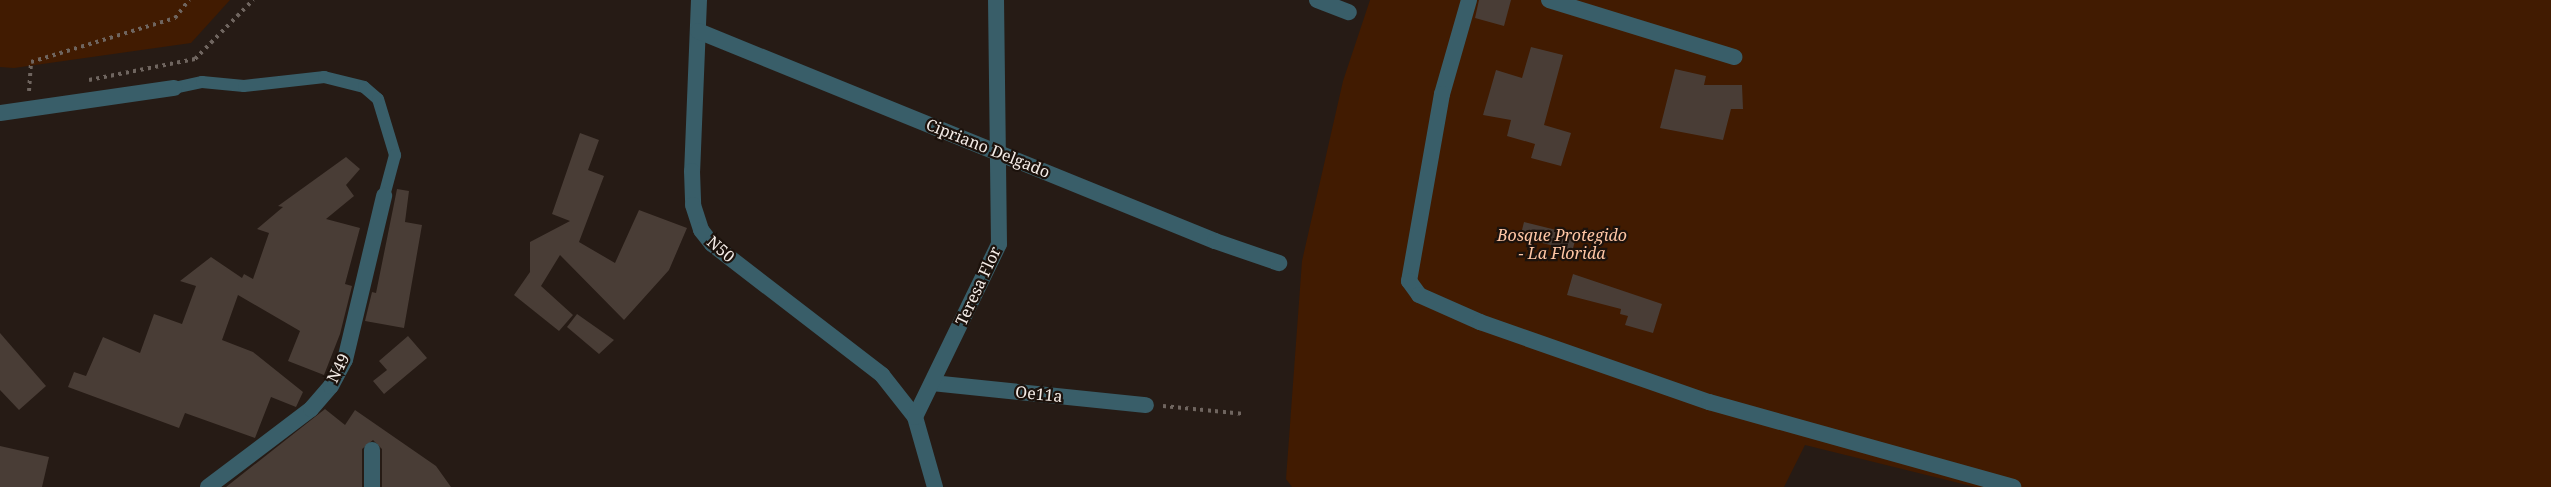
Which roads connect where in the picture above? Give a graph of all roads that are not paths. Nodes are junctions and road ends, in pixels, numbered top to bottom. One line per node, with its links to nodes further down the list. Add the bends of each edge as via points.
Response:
1 (699, 0): 7 (street, N50)
2 (996, 0): 11 (street, Teresa Flor)
3 (1317, 0): 6 (street)
4 (1469, 0): 21 (street, via 1442,94 1409,281 1419,294 1480,322 1709,402)
5 (1549, 0): 8 (street)
6 (1351, 6)
7 (698, 31): 11 (street, Cipriano Delgado); 16 (street, N50, via 692,171 693,206 701,230 712,244 882,375)
8 (1734, 57)
9 (174, 88): 10 (street); 12 (lane, via 202,82 244,86 324,76 364,87 378,99 395,156)
10 (0, 113)
11 (996, 151): 13 (street, Cipriano Delgado, via 1215,241); 14 (street, Teresa Flor, via 999,243)
12 (384, 196): 18 (street, N49, via 348,350 331,386 311,409)
13 (1279, 263)
14 (932, 383): 15 (street, Oe11a); 16 (street, Teresa Flor)
15 (1146, 405)
16 (915, 417): 20 (street)
17 (372, 450): 19 (street)
18 (208, 487)
19 (372, 487)
20 (935, 487)
21 (2013, 487)

